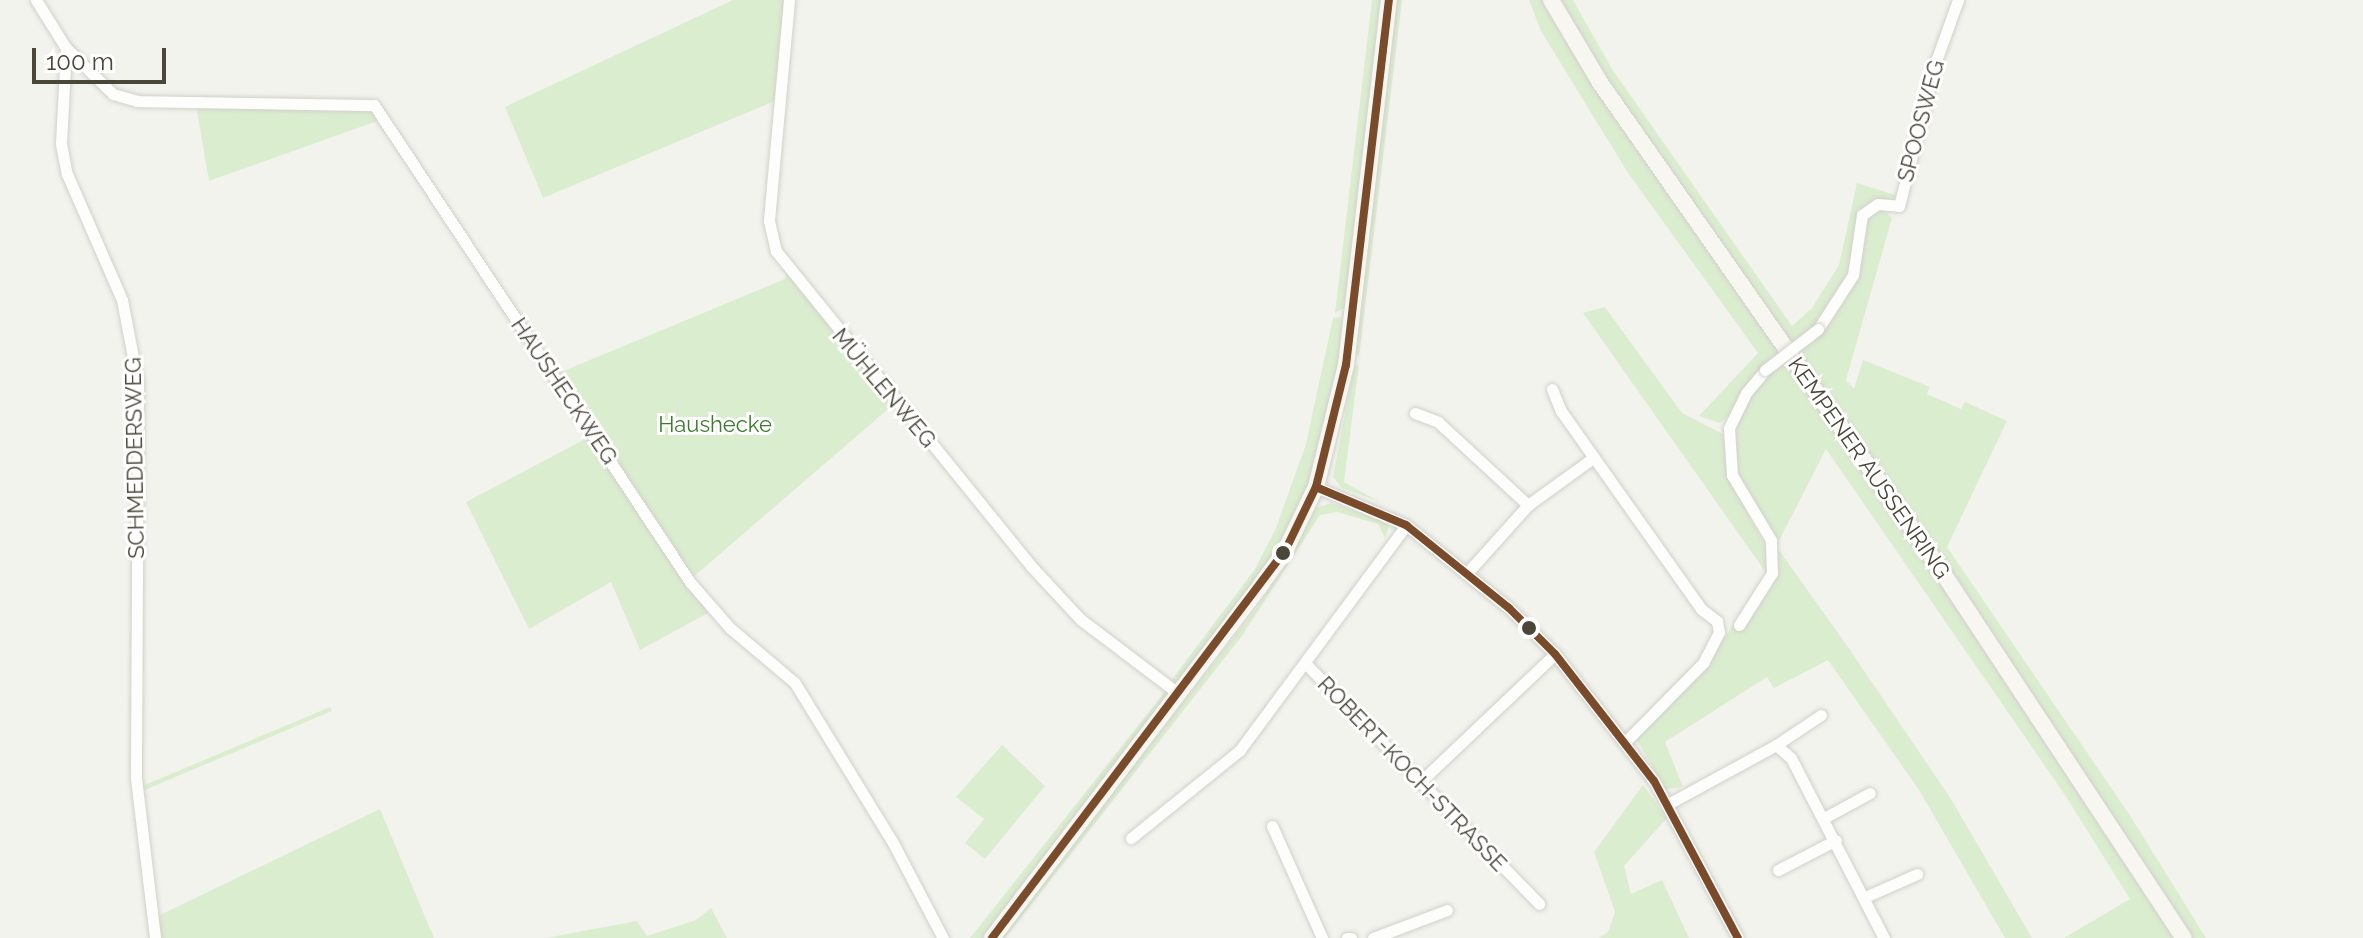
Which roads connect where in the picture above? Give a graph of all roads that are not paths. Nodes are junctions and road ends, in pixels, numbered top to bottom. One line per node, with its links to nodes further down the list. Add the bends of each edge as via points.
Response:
1 (36, 0): 6 (street)
2 (789, 0): 17 (street, MÜHLENWEG, via 769,221 776,251 1041,576 1089,627)
3 (1389, 0): 10 (main road, via 1348,349)
4 (1551, 0): 40 (main road, KEMPENER AUSSENRING, via 1599,81 1970,612)
5 (1958, 0): 14 (street, SPOOSWEG, bridge, via 1936,61 1899,206 1878,204 1862,215 1853,275 1818,329 1765,370 1746,393 1729,428 1732,475 1771,540 1772,573)
6 (66, 48): 33 (street, SCHMEDDERSWEG, via 61,144 67,174 122,300 138,383 136,778); 34 (street, HAUSHECKWEG, via 113,94 137,101 374,105 690,582 730,628 795,683 892,841)
7 (1552, 389): 9 (street)
8 (1415, 413): 11 (street, via 1438,422)
9 (1593, 458): 11 (street); 19 (street, via 1701,609 1717,621 1719,632 1704,662)
10 (1316, 487): 12 (street); 17 (main road, via 1285,551)
11 (1528, 505): 13 (street)
12 (1406, 525): 13 (street); 16 (street, ROBERT-KOCH-STRASSE)
13 (1467, 573): 15 (street)
14 (1739, 625)
15 (1555, 654): 19 (street); 21 (street)
16 (1305, 663): 21 (street, ROBERT-KOCH-STRASSE); 26 (street, via 1239,751)
17 (1179, 694): 35 (main road)
18 (1821, 715): 20 (street)
19 (1625, 742): 23 (street)
20 (1776, 745): 23 (street); 24 (street, via 1791,758)
21 (1419, 783): 31 (street, ROBERT-KOCH-STRASSE)
22 (1870, 793): 24 (street)
23 (1668, 804): 38 (street)
24 (1824, 818): 27 (street)
25 (1272, 826): 36 (street)
26 (1131, 838)
27 (1836, 840): 28 (street); 30 (street)
28 (1778, 870)
29 (1917, 874): 30 (street)
30 (1865, 897): 39 (street)
31 (1539, 904)
32 (1447, 910): 37 (street)
33 (155, 938)
34 (943, 938)
35 (992, 938)
36 (1322, 938)
37 (1373, 938)
38 (1738, 938)
39 (1884, 938)
40 (2184, 938)

